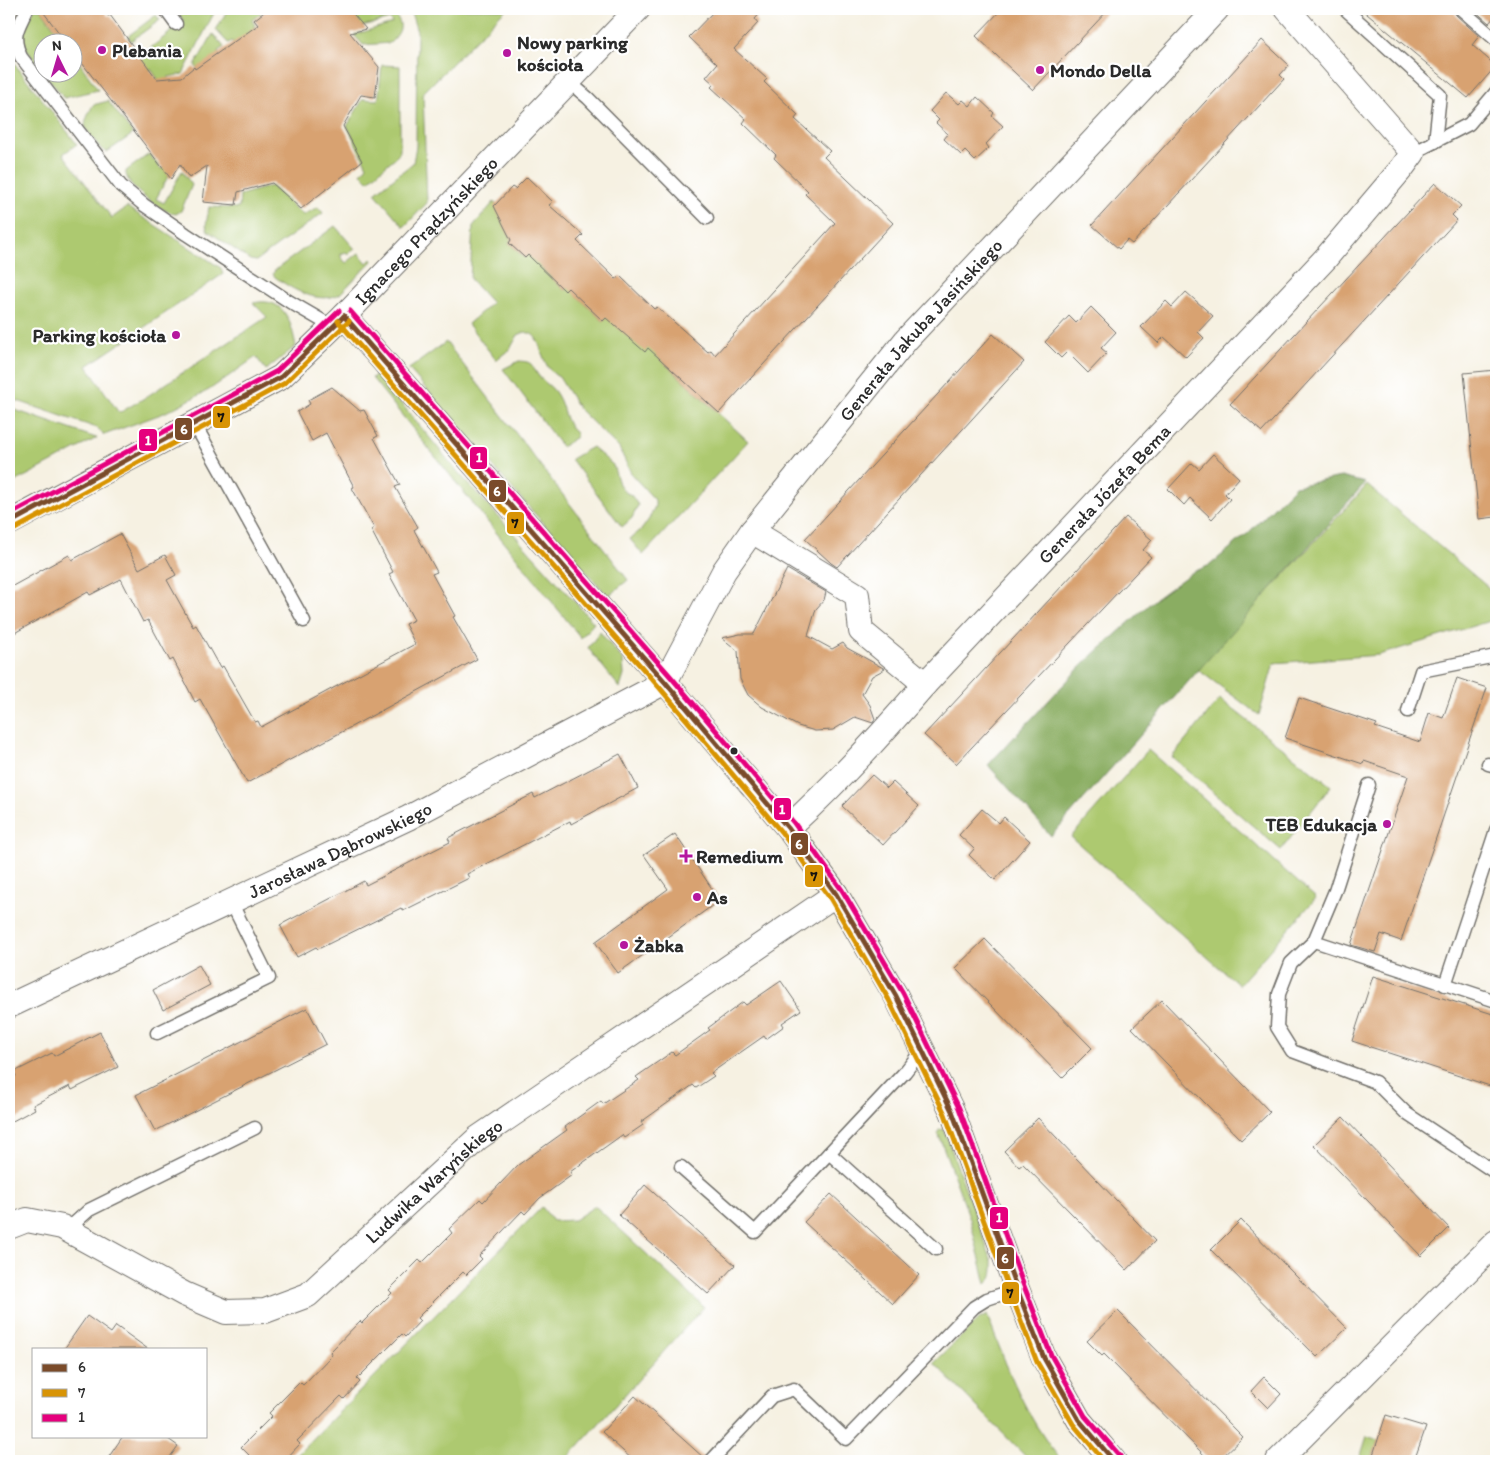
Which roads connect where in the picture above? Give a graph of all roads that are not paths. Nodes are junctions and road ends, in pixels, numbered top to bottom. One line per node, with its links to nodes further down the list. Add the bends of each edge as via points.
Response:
1 (27, 9): 15 (lane, via 16,34 15,45 21,57 121,186 192,238 290,302)
2 (165, 9): 8 (lane)
3 (638, 9): 10 (street, Ignacego Prądzyńskiego)
4 (1217, 9): 18 (street, Generała Jakuba Jasińskiego, via 906,340)
5 (1287, 9): 13 (street)
6 (1345, 9): 12 (lane, via 1440,95)
7 (1461, 9): 9 (lane)
8 (176, 24)
9 (1496, 40)
10 (568, 81): 14 (lane); 15 (street, Ignacego Prądzyńskiego)
11 (1496, 92): 12 (lane, via 1469,124)
12 (1436, 142): 13 (lane)
13 (1413, 153): 22 (street, Generała Józefa Bema, via 1325,259)
14 (707, 218)
15 (339, 322): 16 (street, Ignacego Prądzyńskiego, via 281,377); 21 (street)
16 (194, 423): 17 (street, Ignacego Prądzyńskiego); 19 (lane)
17 (9, 523)
18 (752, 530): 21 (street, Generała Jakuba Jasińskiego, via 724,571); 22 (street, via 857,595 861,631)
19 (304, 621)
20 (1496, 656): 23 (lane, via 1421,671)
21 (665, 682): 25 (street); 28 (street, Jarosława Dąbrowskiego, via 408,818)
22 (925, 684): 25 (street, Generała Józefa Bema, via 878,738)
23 (1408, 710)
24 (1369, 785): 29 (lane, via 1335,891)
25 (788, 828): 27 (street)
26 (1496, 830): 30 (lane)
27 (836, 894): 34 (street, via 896,996); 40 (street, Ludwika Waryńskiego, via 478,1138 308,1296 265,1311 226,1312 184,1294)
28 (230, 902): 32 (street, Jarosława Dąbrowskiego); 33 (lane, via 269,978)
29 (1314, 941): 30 (lane); 38 (lane, via 1291,962 1279,994 1277,1027 1292,1051 1375,1082 1407,1114)
30 (1445, 985): 31 (lane)
31 (1496, 1001)
32 (9, 1006)
33 (157, 1033)
34 (922, 1050): 36 (lane); 43 (street, via 952,1111)
35 (255, 1128): 40 (lane, via 88,1210)
36 (829, 1152): 37 (lane, via 755,1232); 42 (lane)
37 (681, 1167)
38 (1496, 1173)
39 (9, 1227): 40 (street, Ludwika Waryńskiego, via 26,1220)
40 (66, 1230)
41 (1496, 1242): 46 (street)
42 (936, 1249)
43 (1017, 1288): 44 (lane, via 974,1307 846,1439 794,1389 772,1396); 45 (street, via 1044,1358 1070,1405)
44 (711, 1461)
45 (1114, 1461)
46 (1278, 1461)

